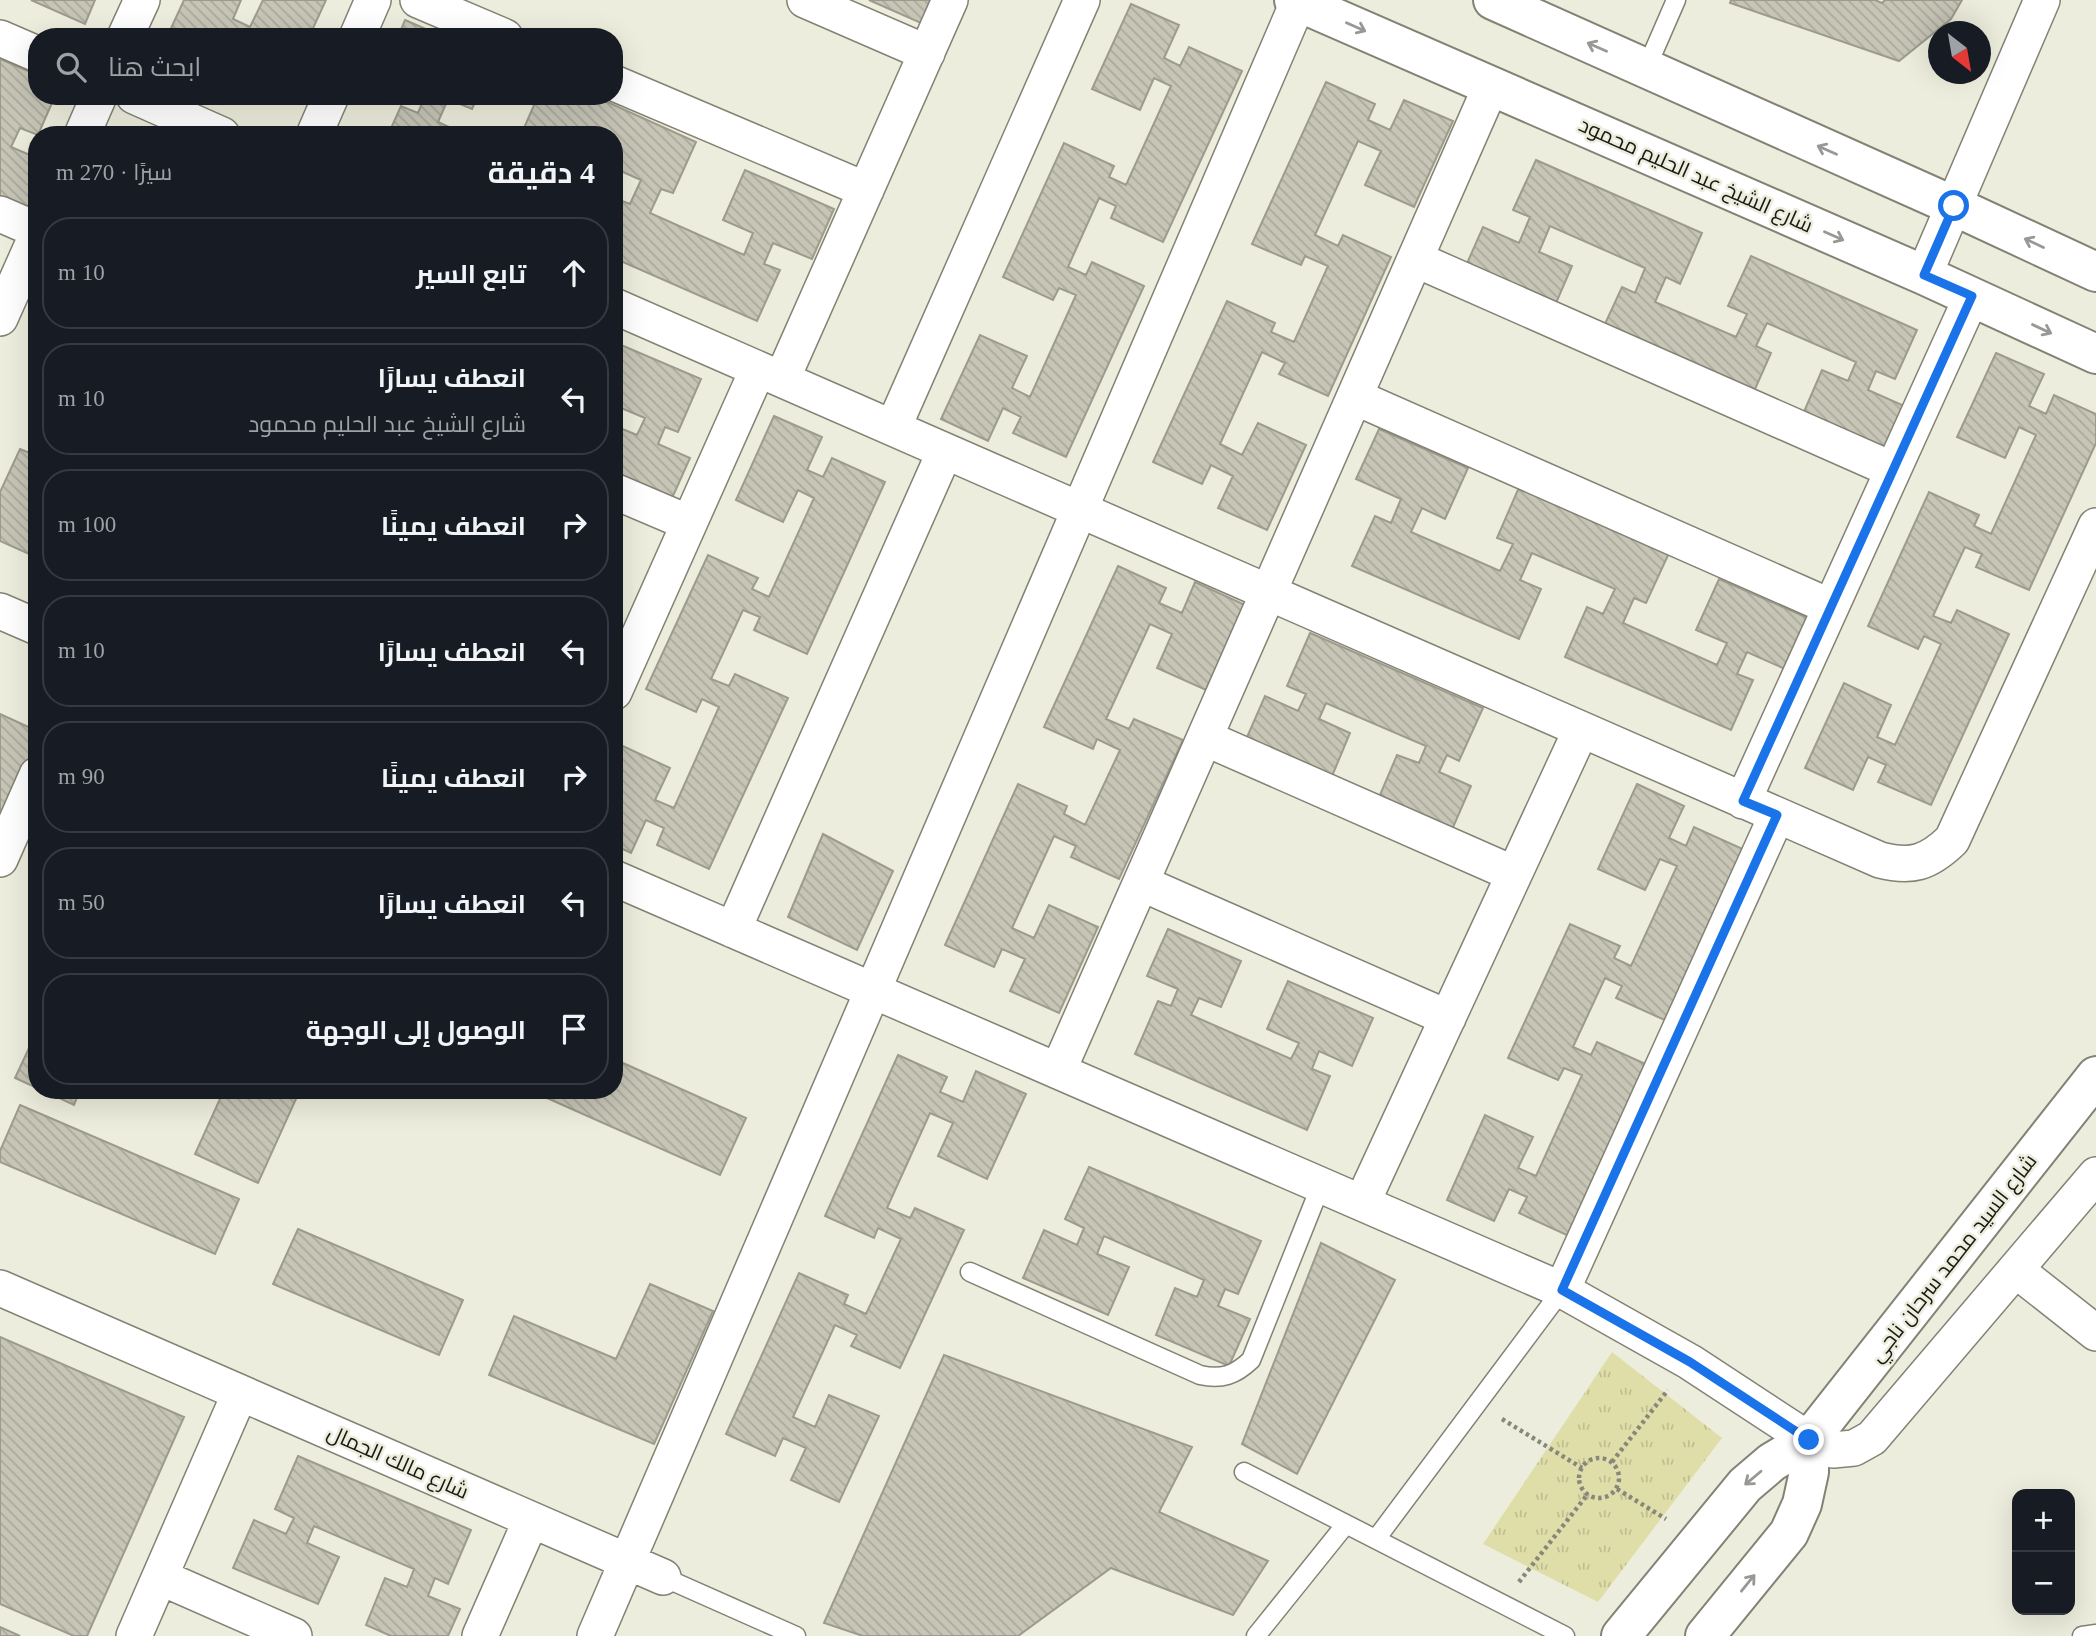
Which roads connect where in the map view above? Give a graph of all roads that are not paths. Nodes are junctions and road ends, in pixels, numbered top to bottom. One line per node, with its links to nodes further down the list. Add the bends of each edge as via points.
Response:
1 (142, 0): 11 (street)
2 (373, 0): 12 (street)
3 (418, 0): 13 (street)
4 (805, 0): 16 (street)
5 (950, 0): 16 (street)
6 (1082, 0): 40 (street)
7 (1493, 0): 17 (street, one-way to 7)
8 (1676, 0): 17 (lane)
9 (2042, 0): 27 (street)
10 (1297, 1): 18 (street, شارع الشيخ عبد الحليم محمود, one-way to 18); 44 (street)
11 (129, 28)
12 (361, 28)
13 (484, 28)
14 (0, 38): 15 (street)
15 (28, 50)
16 (927, 53): 26 (street)
17 (1646, 69): 27 (street, one-way to 17)
18 (1491, 86): 31 (street); 33 (street, شارع الشيخ عبد الحليم محمود, one-way to 33)
19 (623, 87): 26 (street)
20 (95, 105): 23 (street)
21 (154, 105): 24 (street)
22 (327, 105): 25 (street)
23 (86, 126)
24 (202, 126)
25 (318, 126)
26 (866, 190): 38 (street)
27 (1954, 206): 32 (street, one-way to 27); 33 (street)
28 (0, 214): 29 (street)
29 (28, 226)
30 (28, 255): 36 (street)
31 (1415, 259): 39 (street); 42 (street)
32 (2096, 272)
33 (1924, 275): 34 (street, شارع الشيخ عبد الحليم محمود)
34 (1972, 296): 37 (street, شارع الشيخ عبد الحليم محمود, one-way to 37); 42 (street)
35 (623, 310): 38 (street)
36 (0, 318)
37 (2096, 354)
38 (770, 374): 40 (street); 45 (street)
39 (1355, 397): 47 (street); 48 (street)
40 (893, 428): 41 (street)
41 (945, 451): 44 (street); 61 (street)
42 (1893, 470): 48 (street)
43 (623, 495): 45 (street)
44 (1079, 510): 47 (street); 62 (street)
45 (689, 523): 51 (street)
46 (2096, 526): 56 (street, via 1961,823 1938,854 1920,863 1890,863)
47 (1268, 593): 52 (street); 53 (street)
48 (1831, 607): 55 (street)
49 (0, 611): 50 (street)
50 (28, 623)
51 (623, 651)
52 (1581, 730): 55 (street); 58 (street)
53 (1205, 738): 58 (street); 60 (street)
54 (28, 795): 57 (street)
55 (1743, 801): 56 (street)
56 (1777, 815): 72 (street)
57 (0, 859)
58 (1514, 874): 63 (street)
59 (623, 882): 61 (street)
60 (1141, 883): 63 (street); 64 (street)
61 (733, 930): 62 (street)
62 (873, 990): 64 (street); 80 (street)
63 (1448, 1018): 68 (street)
64 (1058, 1071): 67 (street)
65 (2096, 1076): 75 (street, شارع السيد محمد سرحان ناجي)
66 (2096, 1175): 69 (street)
67 (1321, 1185): 68 (street); 70 (lane, via 1251,1360 1228,1376 1200,1375)
68 (1362, 1203): 72 (street)
69 (2016, 1270): 73 (street); 75 (street, via 1872,1438 1854,1448 1833,1450)
70 (970, 1272)
71 (0, 1288): 74 (street, شارع مالك الجمال)
72 (1562, 1290): 75 (street, via 1690,1362); 79 (lane)
73 (2096, 1333)
74 (240, 1393): 77 (street, شارع مالك الجمال); 81 (street)
75 (1809, 1440): 91 (street, شارع السيد محمد سرحان ناجي, one-way to 91, via 1745,1485); 92 (street, one-way to 75, via 1789,1533 1809,1472)
76 (1244, 1472): 78 (lane)
77 (531, 1520): 80 (street, شارع مالك الجمال); 86 (street)
78 (1346, 1524): 79 (lane); 89 (lane)
79 (1376, 1539): 90 (lane)
80 (627, 1562): 82 (street, شارع مالك الجمال); 87 (street)
81 (160, 1577): 84 (street); 85 (street)
82 (663, 1577): 88 (lane, شارع مالك الجمال)
83 (2096, 1634): 93 (lane)
84 (134, 1636)
85 (294, 1636)
86 (480, 1636)
87 (595, 1636)
88 (796, 1636)
89 (1256, 1636)
90 (1565, 1636)
91 (1621, 1636)
92 (1705, 1636)
93 (2082, 1636)

